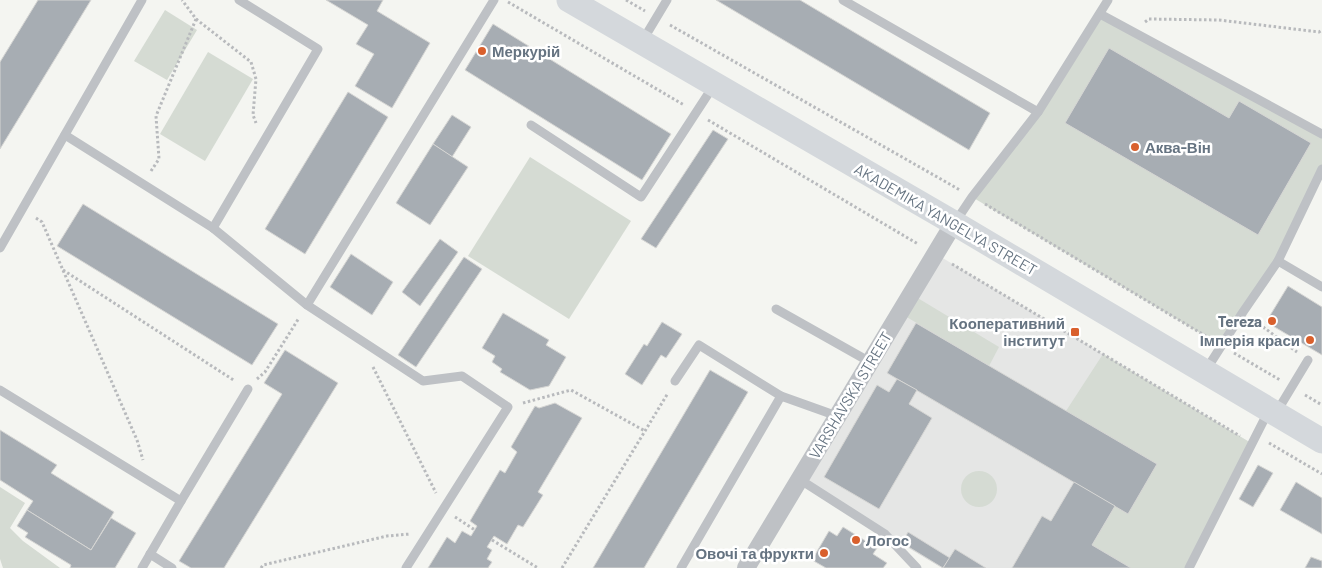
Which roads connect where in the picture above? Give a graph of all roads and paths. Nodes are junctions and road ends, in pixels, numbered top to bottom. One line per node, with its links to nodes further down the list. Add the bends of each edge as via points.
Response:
1 (142, 0): 20 (lane)
2 (182, 0): 11 (path)
3 (239, 0): 21 (lane, via 318,49)
4 (494, 0): 32 (lane)
5 (506, 0): 17 (path)
6 (569, 0): 14 (main road, AKADEMIKA YANGELYA STREET)
7 (667, 0): 14 (lane)
8 (843, 0): 16 (lane)
9 (1108, 0): 10 (lane)
10 (1100, 14): 13 (lane); 16 (lane)
11 (196, 20): 21 (path, via 251,62 256,79 253,115); 23 (path, via 156,116 159,158)
12 (1322, 30): 13 (path, via 1219,20 1149,19)
13 (1131, 31): 19 (lane)
14 (642, 42): 15 (main road, AKADEMIKA YANGELYA STREET)
15 (715, 85): 17 (lane); 25 (main road, AKADEMIKA YANGELYA STREET)
16 (1038, 112): 25 (lane)
17 (696, 113): 18 (lane, via 641,197); 28 (path)
18 (531, 125)
19 (1322, 134)
20 (64, 135): 23 (lane); 24 (lane)
21 (263, 143): 26 (lane)
22 (1322, 169): 29 (lane)
23 (142, 184): 26 (lane)
24 (23, 208): 27 (lane); 30 (path, via 42,222)
25 (954, 224): 28 (street, VARSHAVSKA STREET); 38 (main road, AKADEMIKA YANGELYA STREET)
26 (213, 228): 32 (lane)
27 (0, 248)
28 (936, 254): 37 (street, VARSHAVSKA STREET); 48 (path)
29 (1278, 261): 31 (lane); 34 (lane)
30 (63, 270): 40 (path); 51 (path, via 137,440)
31 (1322, 287)
32 (307, 305): 35 (lane); 40 (path, via 264,372)
33 (776, 308): 37 (lane)
34 (1243, 312): 36 (path); 38 (lane)
35 (359, 339): 43 (lane, via 423,381 462,376); 53 (path)
36 (1308, 360): 44 (lane)
37 (870, 362): 45 (street, VARSHAVSKA STREET)
38 (1205, 372): 44 (main road, AKADEMIKA YANGELYA STREET)
39 (675, 381): 42 (lane, via 699,345); 46 (path)
40 (248, 389): 52 (lane)
41 (0, 390): 51 (lane)
42 (781, 396): 45 (lane); 64 (lane)
43 (508, 407): 46 (path, via 572,390); 53 (lane)
44 (1272, 412): 47 (main road, AKADEMIKA YANGELYA STREET); 48 (lane)
45 (837, 416): 50 (street, VARSHAVSKA STREET)
46 (644, 430): 63 (path)
47 (1322, 441)
48 (1251, 443): 49 (path, via 1265,440); 67 (lane)
49 (1322, 474)
50 (799, 479): 65 (street, VARSHAVSKA STREET); 66 (lane, via 885,534)
51 (151, 484): 52 (lane)
52 (180, 501): 57 (lane)
53 (444, 509): 54 (path); 55 (lane)
54 (475, 530)
55 (428, 533): 60 (path, via 387,536); 61 (lane)
56 (492, 540): 62 (path)
57 (150, 554): 58 (lane); 59 (lane)
58 (142, 568)
59 (172, 568)
60 (261, 568)
61 (406, 568)
62 (538, 568)
63 (562, 568)
64 (682, 568)
65 (746, 568)
66 (916, 568)
67 (1188, 568)

